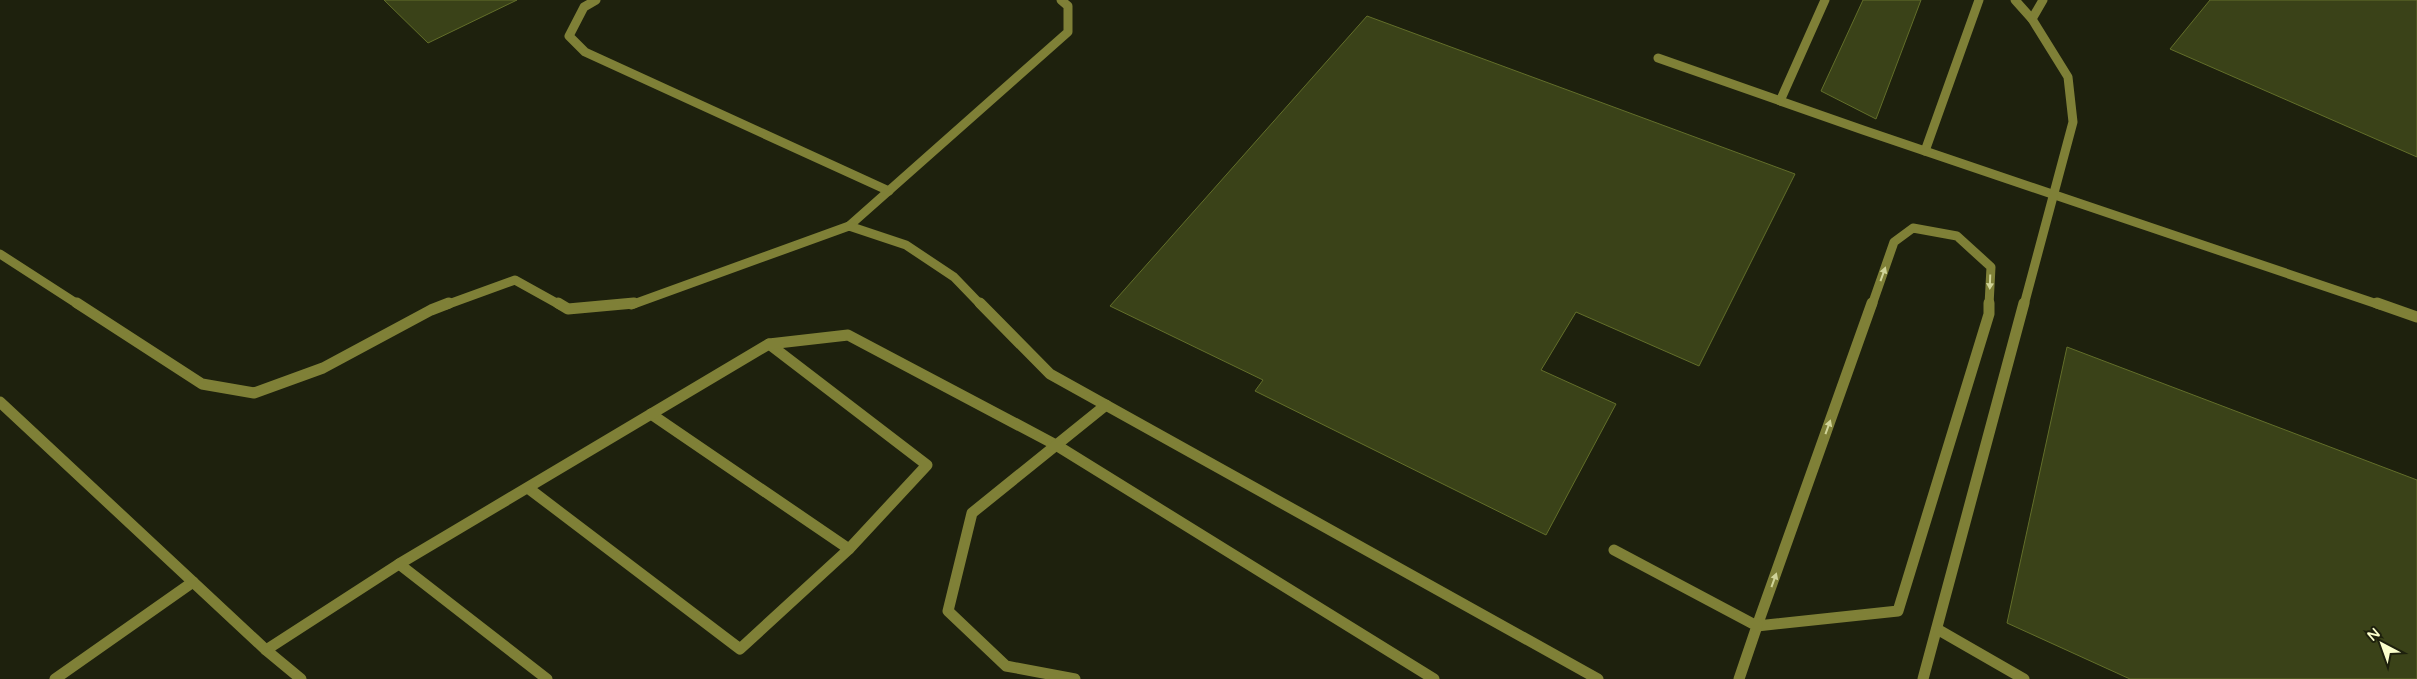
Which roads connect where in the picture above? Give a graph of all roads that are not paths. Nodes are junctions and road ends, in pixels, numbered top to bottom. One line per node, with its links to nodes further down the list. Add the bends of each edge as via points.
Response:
1 (596, 0): 11 (street, via 584,7 569,36 585,52)
2 (1061, 0): 11 (street, via 1068,6 1068,32)
3 (1825, 0): 9 (street)
4 (1979, 0): 10 (street)
5 (2016, 0): 7 (street)
6 (2043, 0): 7 (street)
7 (2032, 19): 12 (street, via 2068,77 2073,122)
8 (1658, 58): 9 (street)
9 (1780, 101): 10 (street)
10 (1925, 151): 12 (street)
11 (889, 191): 13 (street)
12 (2054, 195): 15 (street); 27 (street)
13 (849, 226): 14 (street, via 630,305 568,309 515,280 431,310 323,368 254,392 202,384); 18 (street, via 906,245 954,278 1050,374)
14 (0, 254)
15 (2417, 316)
16 (769, 344): 19 (street); 20 (street, via 848,335); 22 (street, via 927,466)
17 (0, 402): 25 (street)
18 (1106, 405): 20 (street); 34 (street)
19 (651, 414): 21 (street); 22 (street)
20 (1056, 445): 32 (street, via 972,513 948,611 1006,666); 33 (street)
21 (528, 488): 22 (street, via 740,649); 24 (street)
22 (849, 549)
23 (1614, 550): 26 (street)
24 (400, 564): 28 (street); 31 (street)
25 (193, 582): 28 (street); 29 (street)
26 (1757, 626): 26 (street, one-way to 26, via 1894,242 1913,228 1956,236 1990,267 1989,314 1898,611); 35 (street)
27 (1937, 629): 36 (street); 37 (street)
28 (266, 650): 30 (street)
29 (54, 679)
30 (301, 679)
31 (547, 679)
32 (1076, 679)
33 (1434, 679)
34 (1598, 679)
35 (1739, 679)
36 (1923, 679)
37 (2024, 679)

